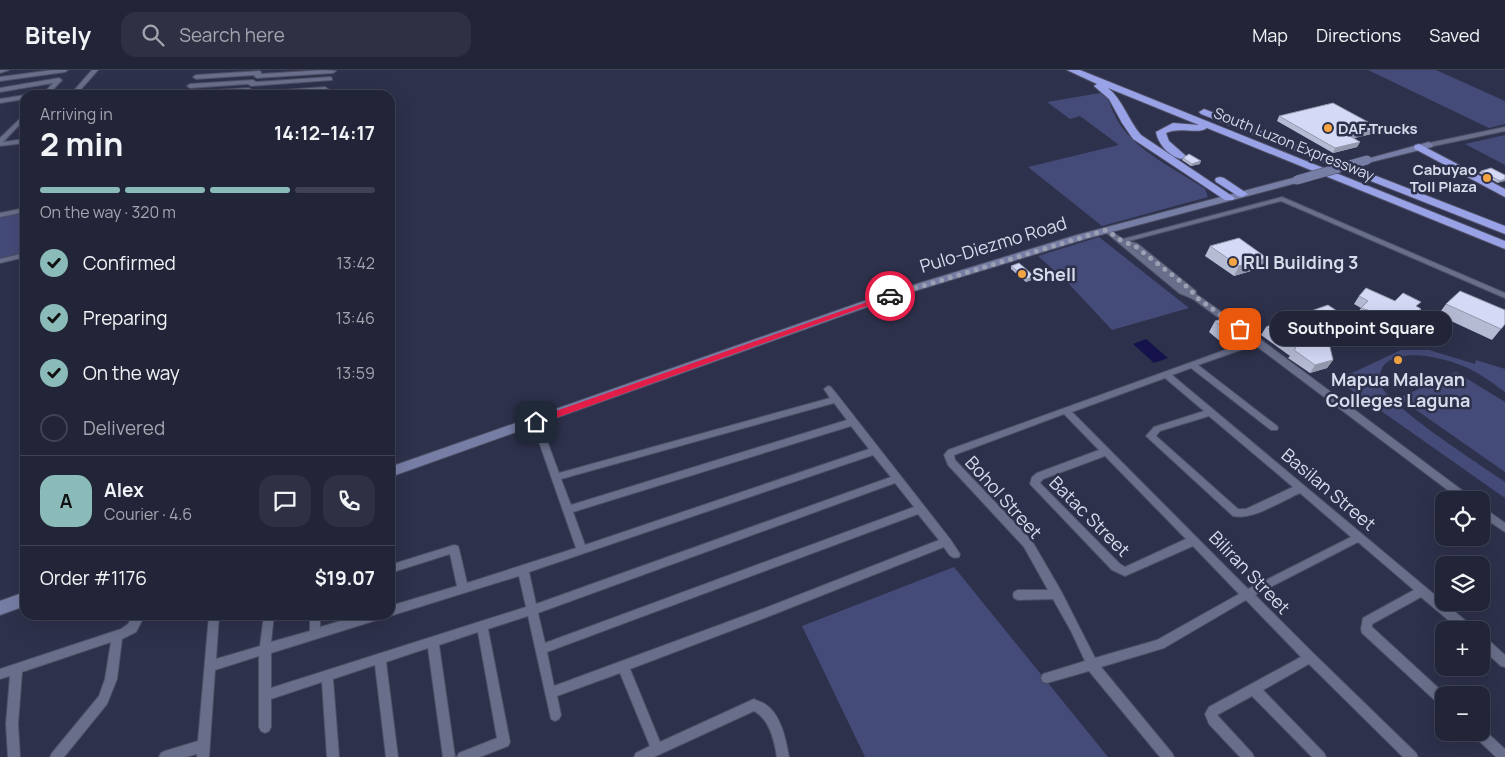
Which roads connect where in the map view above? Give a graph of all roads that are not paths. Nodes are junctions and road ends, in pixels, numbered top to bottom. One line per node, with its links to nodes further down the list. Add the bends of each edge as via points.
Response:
1 (6, 70): 7 (street)
2 (66, 70): 10 (street); 12 (street)
3 (95, 70): 17 (street)
4 (200, 70): 9 (street)
5 (1073, 70): 28 (highway, South Luzon Expressway); 34 (highway, via 1113,96 1127,128 1137,137)
6 (1096, 70): 33 (highway, South Luzon Expressway)
7 (0, 71)
8 (334, 71): 11 (street); 13 (street)
9 (196, 77): 13 (street); 14 (street)
10 (0, 79)
11 (330, 80): 13 (street); 21 (street)
12 (58, 81): 15 (street); 16 (street)
13 (253, 83): 14 (street); 19 (street); 20 (street)
14 (190, 86): 18 (street)
15 (0, 90)
16 (50, 90)
17 (77, 90)
18 (188, 90)
19 (210, 90)
20 (309, 90)
21 (326, 90)
22 (20, 98): 23 (street)
23 (0, 100)
24 (20, 121): 27 (street)
25 (1505, 129): 29 (street, Pulo-Diezmo Road)
26 (20, 141): 27 (street)
27 (0, 142)
28 (1253, 143): 31 (highway, via 1197,126 1173,126 1161,132 1161,139 1167,146); 41 (highway, South Luzon Expressway)
29 (1424, 146): 30 (highway); 31 (main road, Pulo-Diezmo Road, bridge); 32 (highway)
30 (1505, 184)
31 (1242, 194): 34 (main road, Pulo-Diezmo Road)
32 (1505, 194)
33 (1421, 197): 37 (highway); 39 (highway, South Luzon Expressway)
34 (1229, 198): 38 (main road, Pulo-Diezmo Road)
35 (20, 211): 36 (street)
36 (0, 215)
37 (1505, 223)
38 (1106, 230): 40 (street); 52 (main road, Pulo-Diezmo Road, via 875,301)
39 (1505, 230)
40 (1122, 241): 44 (street, via 1282,199); 45 (street, via 1182,291 1196,297)
41 (1505, 246)
42 (20, 256): 43 (street)
43 (0, 261)
44 (1505, 296)
45 (1256, 341): 46 (street, Bohol Street); 61 (street)
46 (1192, 365): 47 (street, Bohol Street); 54 (street)
47 (1167, 375): 50 (street, Bohol Street); 51 (street, Basilan Street)
48 (828, 389): 49 (street)
49 (836, 399): 53 (street); 58 (street)
50 (1065, 410): 56 (street, Biliran Street); 75 (street, Bohol Street, via 949,455 951,462 1028,544)
51 (1210, 412): 60 (street, Basilan Street); 60 (street, via 1157,429 1150,436 1236,513 1247,513)
52 (536, 422): 57 (main road, Pulo-Diezmo Road); 58 (street)
53 (853, 422): 55 (street); 62 (street)
54 (1274, 428)
55 (874, 450): 59 (street); 69 (street)
56 (1105, 452): 67 (street, Biliran Street); 67 (street, Batac Street, via 1040,476 1035,484 1116,567 1125,572)
57 (395, 470)
58 (556, 477): 62 (street)
59 (897, 479): 63 (street); 81 (street)
60 (1301, 488): 66 (street, Basilan Street)
61 (1456, 491)
62 (568, 510): 69 (street)
63 (920, 510): 68 (street); 92 (street)
64 (1490, 517): 65 (street)
65 (1505, 528)
66 (1359, 537): 74 (street, Basilan Street); 76 (street)
67 (1195, 540): 76 (street, Biliran Street)
68 (946, 542): 70 (street); 100 (street)
69 (582, 550): 72 (street)
70 (955, 554)
71 (395, 567): 73 (street, via 454,549)
72 (523, 570): 73 (street); 81 (street)
73 (463, 588): 80 (street)
74 (1422, 591): 87 (street, Basilan Street); 106 (street, via 1367,621 1366,629)
75 (1057, 594): 77 (street); 98 (street, Bohol Street)
76 (1248, 594): 96 (street, Biliran Street); 98 (street, via 1160,644)
77 (1018, 595)
78 (20, 601): 79 (main road)
79 (0, 608)
80 (395, 609)
81 (532, 610): 88 (street); 92 (street)
82 (137, 620): 90 (street, via 132,628)
83 (214, 620): 99 (street)
84 (268, 620): 93 (street)
85 (315, 620): 89 (street)
86 (361, 620): 89 (street)
87 (1457, 621)
88 (482, 626): 91 (street); 120 (street, via 504,742)
89 (315, 634): 93 (street)
90 (118, 636): 101 (street); 115 (street, via 111,680 103,700)
91 (434, 641): 95 (street); 119 (street)
92 (541, 648): 107 (street)
93 (265, 649): 99 (street); 108 (street)
94 (1490, 649): 97 (street)
95 (380, 658): 103 (street); 118 (street)
96 (1310, 658): 105 (street); 126 (street, Biliran Street)
97 (1505, 662)
98 (1092, 665): 104 (street); 123 (street, Bohol Street)
99 (210, 666): 113 (street)
100 (623, 666): 107 (street); 112 (street)
101 (17, 668): 102 (street); 114 (street, via 10,737)
102 (0, 674)
103 (327, 675): 108 (street); 117 (street)
104 (1047, 678)
105 (1254, 688): 124 (street, via 1211,714); 125 (street)
106 (1435, 692)
107 (551, 693): 109 (street)
108 (265, 695): 110 (street)
109 (555, 715)
110 (265, 727)
111 (1488, 741): 127 (street)
112 (656, 750): 121 (street); 122 (street, via 757,705 764,709 772,723)
113 (203, 751): 116 (street)
114 (14, 757)
115 (56, 757)
116 (165, 757)
117 (333, 757)
118 (392, 757)
119 (449, 757)
120 (463, 757)
121 (640, 757)
122 (783, 757)
123 (1168, 757)
124 (1248, 757)
125 (1320, 757)
126 (1412, 757)
127 (1505, 757)

